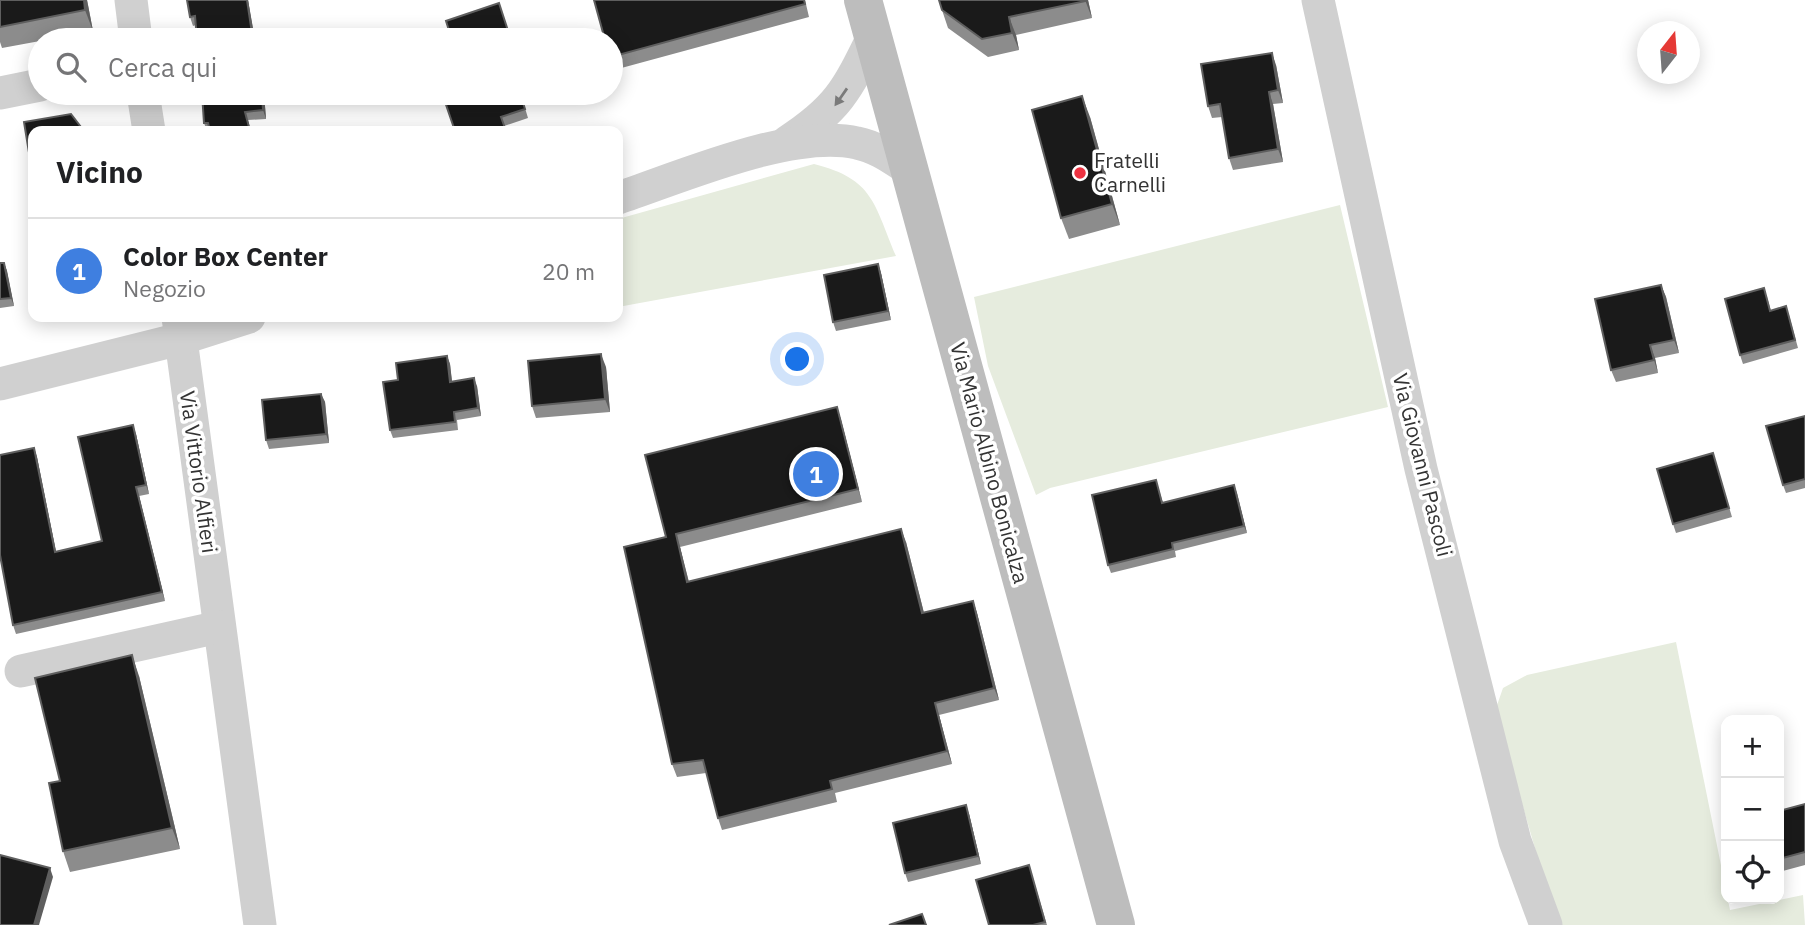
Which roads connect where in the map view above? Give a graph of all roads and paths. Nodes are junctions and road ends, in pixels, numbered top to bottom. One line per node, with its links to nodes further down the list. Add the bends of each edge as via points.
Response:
1 (131, 0): 4 (street)
2 (863, 0): 5 (main road, Via Mario Albino Bonicalza)
3 (1318, 0): 20 (street, Via Giovanni Pascoli, via 1421,469 1515,841)
4 (134, 28)
5 (873, 37): 10 (street, one-way to 10, via 842,97 821,120); 11 (main road, Via Mario Albino Bonicalza)
6 (28, 87): 7 (street)
7 (0, 93)
8 (145, 105): 9 (street)
9 (148, 126)
10 (785, 144): 11 (street, via 856,142); 12 (street)
11 (910, 170): 19 (main road, Via Mario Albino Bonicalza)
12 (623, 196)
13 (217, 322): 14 (street)
14 (179, 328): 15 (street); 16 (street, Via Vittorio Alfieri)
15 (0, 384)
16 (219, 626): 17 (street); 18 (street, Via Vittorio Alfieri)
17 (21, 671)
18 (260, 925)
19 (1116, 925)
20 (1546, 925)

